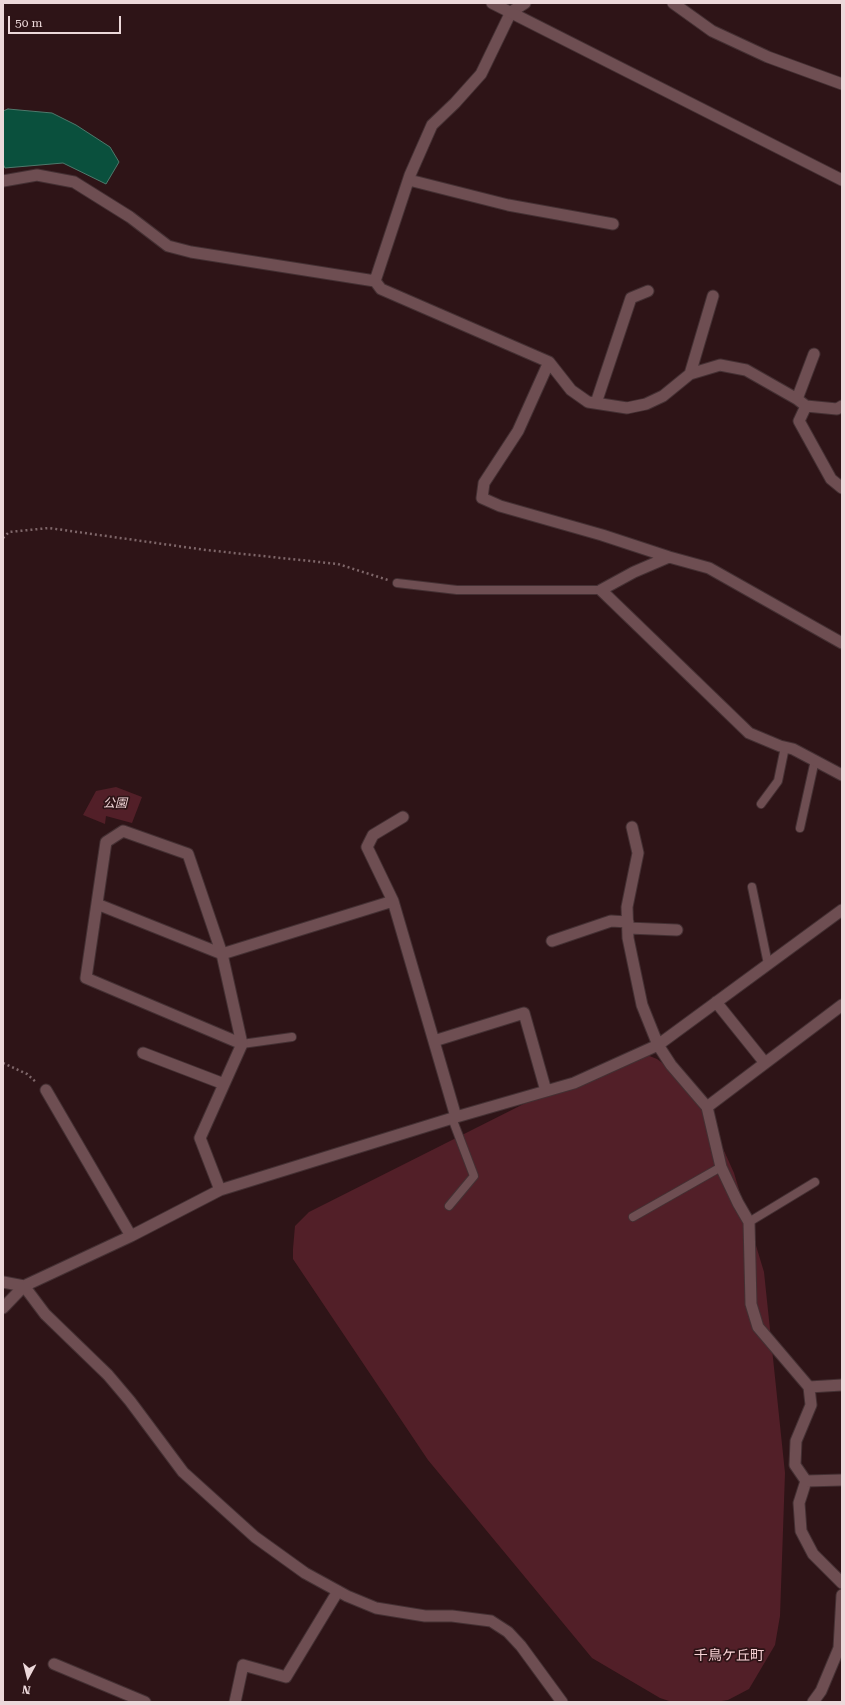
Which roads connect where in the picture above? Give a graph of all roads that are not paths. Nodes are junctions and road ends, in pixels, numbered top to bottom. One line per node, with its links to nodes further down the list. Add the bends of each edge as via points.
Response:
1 (492, 3): 4 (street)
2 (525, 3): 4 (street)
3 (673, 3): 5 (street, via 712,30 768,57)
4 (511, 12): 6 (street, via 482,74 432,125); 7 (street)
5 (842, 84)
6 (409, 180): 9 (street, via 508,205); 10 (street)
7 (842, 180)
8 (3, 181): 10 (street, via 37,175 74,182 130,217 168,246 190,252)
9 (613, 224)
10 (375, 281): 14 (street, via 381,289)
11 (648, 291): 17 (street, via 631,298)
12 (713, 296): 15 (street)
13 (814, 354): 16 (street)
14 (549, 362): 17 (street, via 571,390 588,402); 20 (street, via 518,431 484,483 482,498 500,506)
15 (690, 374): 16 (street, via 720,365 746,370); 17 (street, via 663,396 646,404 627,408)
16 (802, 402): 18 (street, via 837,409); 19 (street, via 799,421 831,479)
17 (596, 403)
18 (842, 406)
19 (842, 488)
20 (668, 557): 22 (street); 23 (street, via 709,568)
21 (396, 583): 22 (lane, via 457,590)
22 (601, 590): 24 (street, via 749,732)
23 (842, 643)
24 (785, 747): 25 (street); 27 (lane, via 778,781)
25 (815, 760): 26 (street); 30 (lane)
26 (842, 775)
27 (760, 804)
28 (403, 816): 32 (street, via 372,835 367,847)
29 (632, 827): 35 (street, via 638,853 627,907)
30 (800, 828)
31 (752, 887): 39 (lane)
32 (393, 901): 38 (street); 43 (street)
33 (97, 904): 38 (street); 38 (street, via 106,842 123,831 188,854); 44 (street, via 86,978)
34 (842, 910): 39 (street)
35 (628, 925): 36 (street); 37 (street, via 611,921); 45 (street, via 628,938 642,1005)
36 (677, 930)
37 (552, 941)
38 (222, 954): 44 (street)
39 (768, 964): 40 (street)
40 (716, 1002): 45 (street); 47 (street)
41 (842, 1005): 47 (street)
42 (292, 1037): 44 (lane)
43 (434, 1041): 50 (street, via 524,1013); 52 (street)
44 (242, 1044): 48 (street)
45 (658, 1045): 50 (street, via 574,1083); 51 (street, via 671,1065)
46 (143, 1053): 48 (street)
47 (765, 1063): 51 (street)
48 (224, 1084): 55 (street, via 200,1138)
49 (46, 1090): 59 (street)
50 (546, 1091): 52 (street)
51 (707, 1107): 53 (street)
52 (454, 1117): 55 (street); 56 (lane, via 474,1176)
53 (721, 1167): 57 (lane); 58 (street)
54 (815, 1182): 58 (lane)
55 (220, 1190): 59 (street)
56 (449, 1206)
57 (633, 1217)
58 (749, 1222): 64 (street, via 751,1304 758,1327)
59 (131, 1236): 61 (street)
60 (3, 1282): 61 (street)
61 (24, 1286): 62 (street); 68 (street, via 45,1314 108,1375 183,1472 255,1537 305,1572)
62 (3, 1308)
63 (842, 1385): 64 (street)
64 (809, 1387): 66 (street, via 812,1405 796,1441 795,1465)
65 (842, 1480): 66 (street)
66 (806, 1481): 67 (street, via 799,1503 801,1531 813,1554)
67 (842, 1583)
68 (338, 1591): 72 (street, via 286,1677 243,1665); 73 (street, via 376,1608 425,1616 452,1616 491,1621 508,1632 521,1646)
69 (842, 1595): 74 (street, via 839,1648 821,1691)
70 (54, 1664): 71 (street)
71 (145, 1702)
72 (235, 1702)
73 (562, 1702)
74 (813, 1702)

